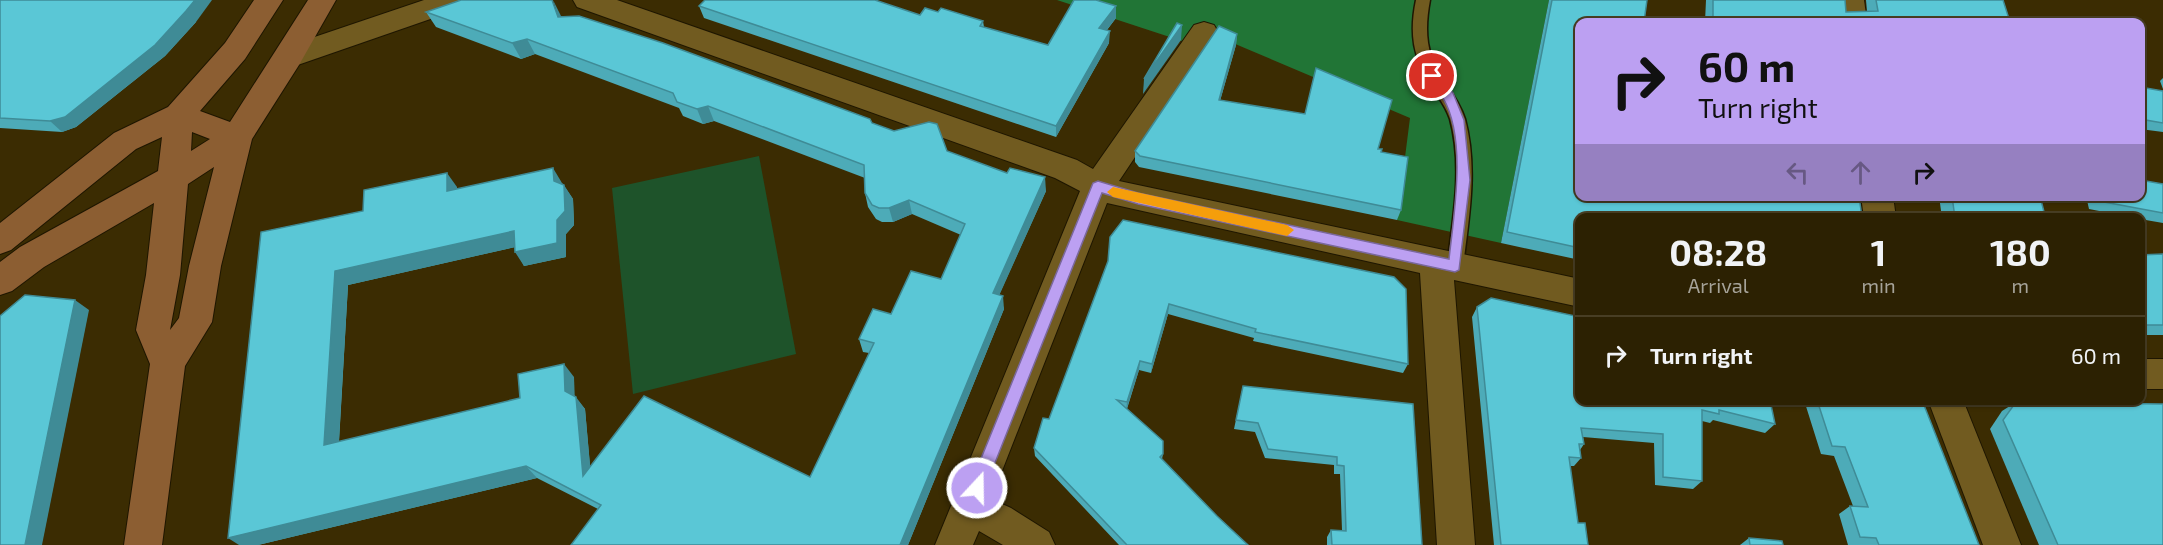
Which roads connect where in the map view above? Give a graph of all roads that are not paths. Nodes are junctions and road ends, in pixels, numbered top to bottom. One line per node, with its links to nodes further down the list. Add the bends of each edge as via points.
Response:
1 (270, 0): 10 (street, via 235,51)
2 (322, 0): 9 (street)
3 (455, 0): 9 (street)
4 (587, 0): 13 (street, via 1065,169)
5 (1423, 0): 15 (lane, via 1417,31 1421,54 1449,97 1458,120 1464,180)
6 (1850, 0): 7 (street)
7 (1852, 18)
8 (1204, 32): 13 (street)
9 (289, 57): 11 (street)
10 (179, 115): 11 (street); 12 (street); 14 (street, via 125,141)
11 (237, 137): 12 (street); 18 (street, via 195,322)
12 (172, 178): 16 (street, via 32,257); 18 (street, via 163,275 153,330)
13 (1098, 186): 15 (street, via 1155,202); 22 (street)
14 (0, 242)
15 (1445, 264): 17 (street); 26 (street)
16 (0, 281)
17 (1575, 291)
18 (168, 362): 23 (street)
19 (2145, 374): 20 (street)
20 (2163, 374)
21 (1947, 405): 27 (street)
22 (969, 508): 24 (street); 25 (street)
23 (143, 545)
24 (954, 545)
25 (1036, 545)
26 (1456, 545)
27 (2002, 545)

